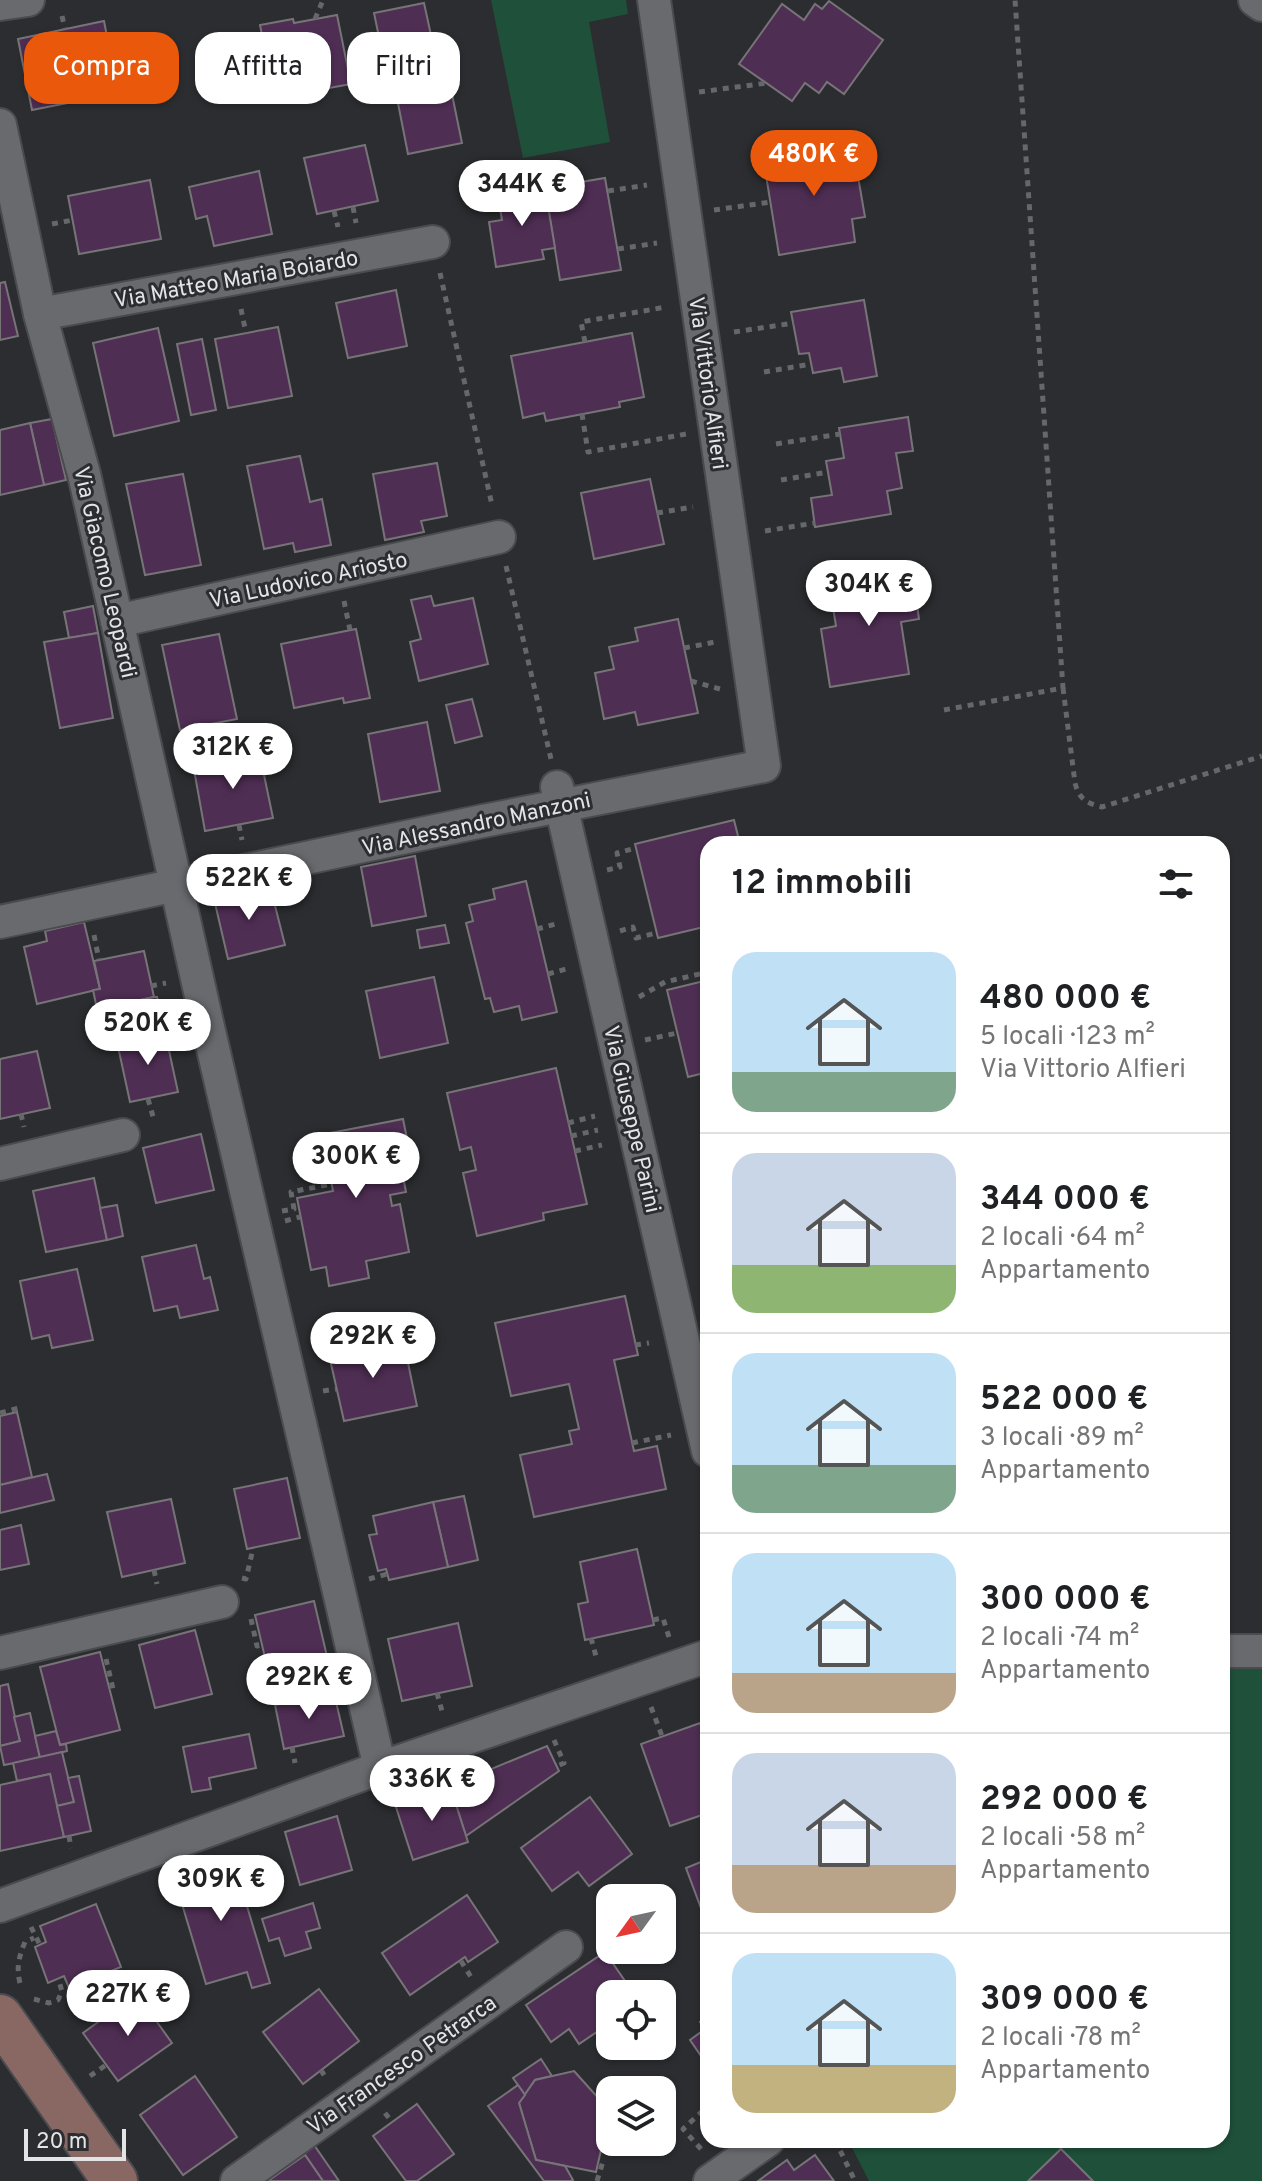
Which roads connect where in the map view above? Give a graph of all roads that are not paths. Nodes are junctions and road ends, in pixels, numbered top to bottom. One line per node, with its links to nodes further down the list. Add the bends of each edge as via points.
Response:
1 (28, 0): 4 (street)
2 (654, 0): 11 (street, Via Vittorio Alfieri)
3 (1255, 0): 5 (street)
4 (0, 4)
5 (1262, 5)
6 (0, 125): 8 (street, Via Giacomo Leopardi)
7 (433, 242): 8 (street, Via Matteo Maria Boiardo)
8 (40, 314): 10 (street, Via Giacomo Leopardi)
9 (499, 537): 10 (street, Via Ludovico Ariosto)
10 (117, 621): 13 (street, Via Giacomo Leopardi)
11 (764, 766): 12 (street, Via Alessandro Manzoni)
12 (560, 796): 13 (street, Via Alessandro Manzoni); 17 (street, Via Giuseppe Parini)
13 (175, 885): 14 (street, Via Alessandro Manzoni); 23 (street, Via Giacomo Leopardi)
14 (0, 922)
15 (123, 1135): 16 (street)
16 (0, 1164)
17 (696, 1441)
18 (236, 1597): 21 (street)
19 (1230, 1651): 20 (street)
20 (1262, 1651)
21 (0, 1653)
22 (700, 1659): 23 (street)
23 (380, 1768): 24 (street)
24 (0, 1906)
25 (566, 1947): 30 (street, Via Francesco Petrarca)
26 (0, 2017): 29 (street)
27 (750, 2148): 28 (street)
28 (704, 2168)
29 (115, 2181)
30 (237, 2181)

